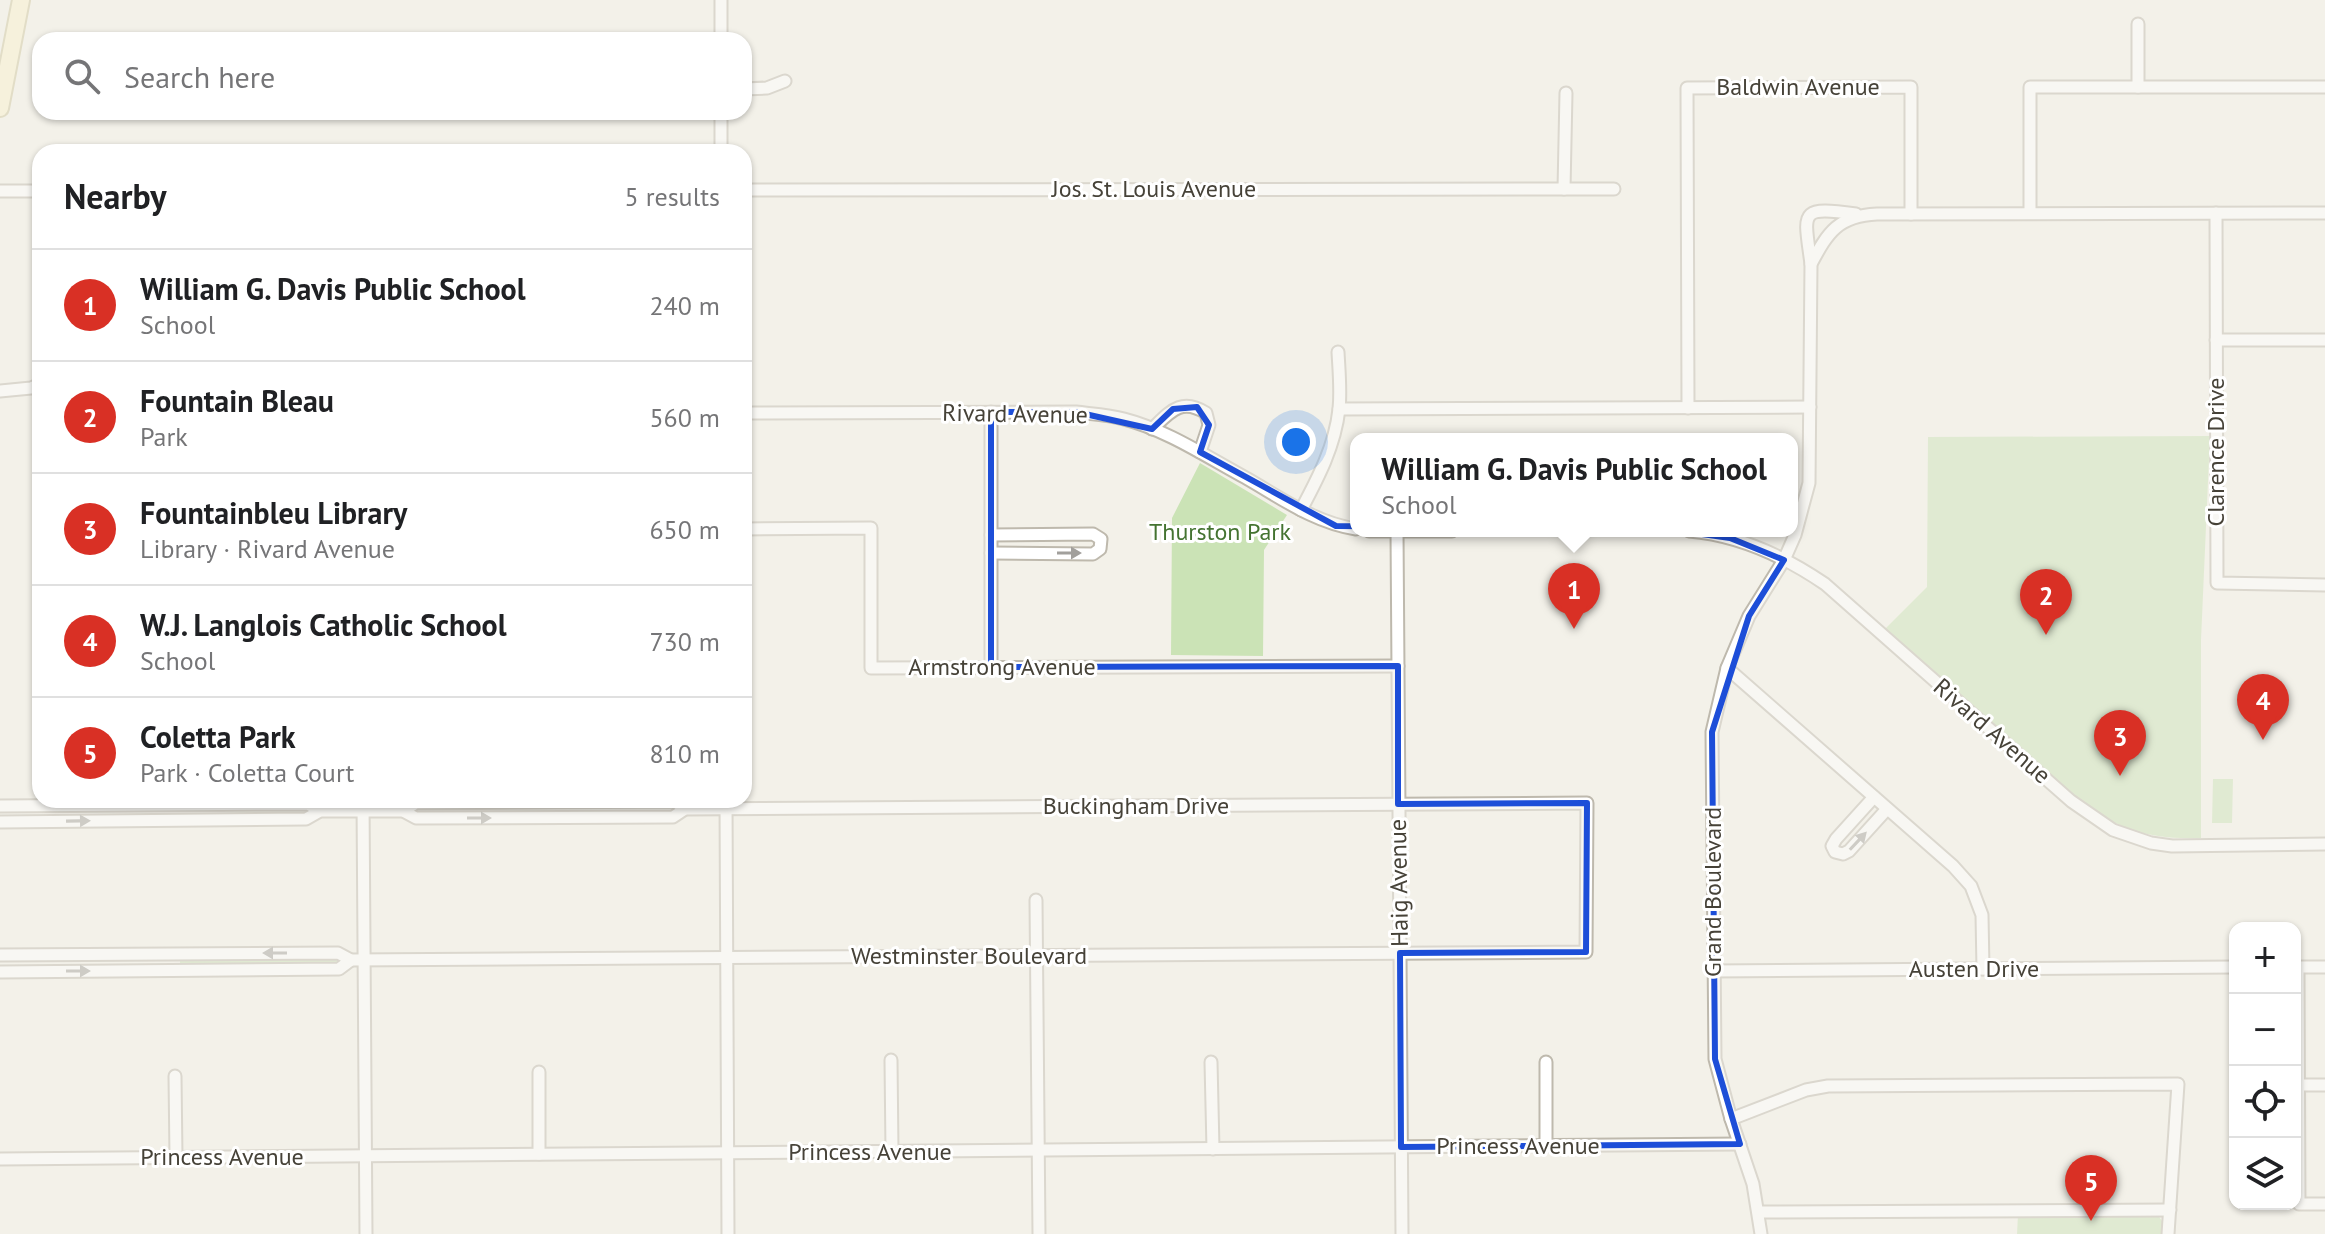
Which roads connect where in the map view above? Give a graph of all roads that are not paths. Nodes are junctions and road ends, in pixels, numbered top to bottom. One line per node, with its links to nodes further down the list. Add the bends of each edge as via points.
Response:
1 (21, 0): 10 (main road)
2 (721, 0): 4 (street)
3 (2138, 24): 6 (street)
4 (721, 32)
5 (785, 81): 8 (street)
6 (2138, 87): 7 (street); 18 (street, via 2030,87)
7 (2325, 87)
8 (752, 89)
9 (1566, 93): 13 (street)
10 (0, 108)
11 (721, 120): 12 (street)
12 (721, 144)
13 (1564, 189): 14 (street, Jos. St. Louis Avenue); 15 (street, Jos. St. Louis Avenue)
14 (1614, 189)
15 (752, 190)
16 (0, 191): 17 (street)
17 (32, 191)
18 (2030, 213): 19 (street); 21 (street)
19 (2216, 213): 20 (street); 24 (street, Clarence Drive)
20 (2325, 213)
21 (1911, 214): 22 (street); 30 (street, Baldwin Avenue, via 1911,87 1687,88)
22 (1858, 215): 23 (street, via 1831,232); 23 (street, Grand Boulevard, via 1828,210 1807,218)
23 (1811, 264): 29 (street, Grand Boulevard)
24 (2216, 340): 25 (street); 46 (street, Clarence Drive, via 2217,583)
25 (2325, 340)
26 (1338, 352): 31 (street)
27 (32, 388): 28 (street)
28 (0, 391)
29 (1810, 407): 30 (street); 37 (street, Grand Boulevard, via 1809,483)
30 (1688, 408): 31 (street)
31 (1339, 409): 36 (street, via 1332,443)
32 (991, 412): 33 (street, Rivard Avenue); 34 (street, Rivard Avenue, via 1076,412); 40 (street)
33 (752, 413)
34 (1152, 429): 35 (street, Rivard Avenue); 35 (street, via 1173,409 1197,407 1206,413 1209,425)
35 (1200, 452): 36 (street, Rivard Avenue)
36 (1301, 510): 38 (street, Rivard Avenue)
37 (1798, 524)
38 (1350, 528)
39 (752, 529): 48 (street, Armstrong Avenue, via 871,528 871,668)
40 (991, 535): 44 (street); 44 (street, one-way to 40, via 1093,554 1101,539 1093,534)
41 (1397, 537): 47 (street, Haig Avenue)
42 (1724, 537): 45 (street, Rivard Avenue)
43 (1794, 537): 45 (street, Grand Boulevard)
44 (991, 553): 48 (street)
45 (1784, 560): 49 (street, Grand Boulevard, via 1749,616); 64 (street, Rivard Avenue, via 1825,584 2071,801 2113,830 2172,846)
46 (2325, 585)
47 (1398, 666): 48 (street, Armstrong Avenue); 52 (street, Haig Avenue)
48 (991, 667)
49 (1727, 668): 50 (street); 77 (street, Grand Boulevard, via 1712,732)
50 (1874, 797): 61 (street); 61 (street, one-way to 61, via 1836,839 1835,852 1849,851)
51 (752, 804): 52 (street, Buckingham Drive)
52 (1398, 804): 66 (street, Buckingham Drive, via 1587,803); 67 (street, Haig Avenue)
53 (0, 806): 54 (street, Buckingham Drive)
54 (32, 806)
55 (315, 808): 62 (street, Buckingham Drive)
56 (346, 808): 62 (street, Buckingham Drive)
57 (363, 808): 72 (street)
58 (379, 808): 59 (street, Buckingham Drive)
59 (408, 808)
60 (726, 808): 70 (street)
61 (1887, 809): 76 (street, via 1971,886 1982,915)
62 (320, 811): 63 (street, Buckingham Drive, one-way to 62, via 306,819)
63 (0, 822)
64 (2325, 844)
65 (1036, 900): 69 (street)
66 (1586, 952): 67 (street, Westminster Boulevard)
67 (1400, 953): 69 (street, Westminster Boulevard); 92 (street, Haig Avenue)
68 (0, 955): 71 (street, Westminster Boulevard, one-way to 68, via 338,953)
69 (1037, 956): 70 (street, Westminster Boulevard); 94 (street)
70 (727, 958): 72 (street, Westminster Boulevard); 96 (street)
71 (351, 960): 72 (street, Westminster Boulevard); 78 (street, Westminster Boulevard, one-way to 71, via 339,969)
72 (364, 960): 98 (street)
73 (2229, 967): 76 (street, Austen Drive)
74 (2301, 967): 75 (street)
75 (2325, 967)
76 (1983, 969): 77 (street, Austen Drive)
77 (1713, 971): 88 (street, Grand Boulevard, via 1715,1059)
78 (0, 972)
79 (2296, 994): 83 (street)
80 (891, 1060): 95 (street)
81 (1211, 1062): 93 (street)
82 (1546, 1062): 91 (street)
83 (2298, 1066)
84 (539, 1072): 97 (street)
85 (175, 1076): 99 (street)
86 (2301, 1085): 87 (street)
87 (2325, 1085)
88 (1731, 1119): 90 (street, Grand Boulevard); 102 (street, via 1828,1086 2178,1084)
89 (2298, 1138): 101 (street, via 2299,1204)
90 (1740, 1144): 91 (street, Princess Avenue); 103 (street, Grand Boulevard)
91 (1546, 1146): 92 (street, Princess Avenue)
92 (1401, 1147): 93 (street, Princess Avenue); 107 (street, Haig Avenue)
93 (1213, 1149): 94 (street, Princess Avenue)
94 (1038, 1150): 95 (street, Princess Avenue); 106 (street)
95 (892, 1151): 96 (street, Princess Avenue)
96 (728, 1153): 97 (street, Princess Avenue); 105 (street)
97 (539, 1154): 98 (street, Princess Avenue)
98 (365, 1156): 99 (street, Princess Avenue); 104 (street)
99 (176, 1157): 100 (street, Princess Avenue)
100 (0, 1159)
101 (2325, 1204)
102 (2170, 1210): 103 (street); 109 (street)
103 (1759, 1212): 108 (street, Grand Boulevard)
104 (366, 1234)
105 (728, 1234)
106 (1039, 1234)
107 (1402, 1234)
108 (1761, 1234)
109 (2168, 1234)

